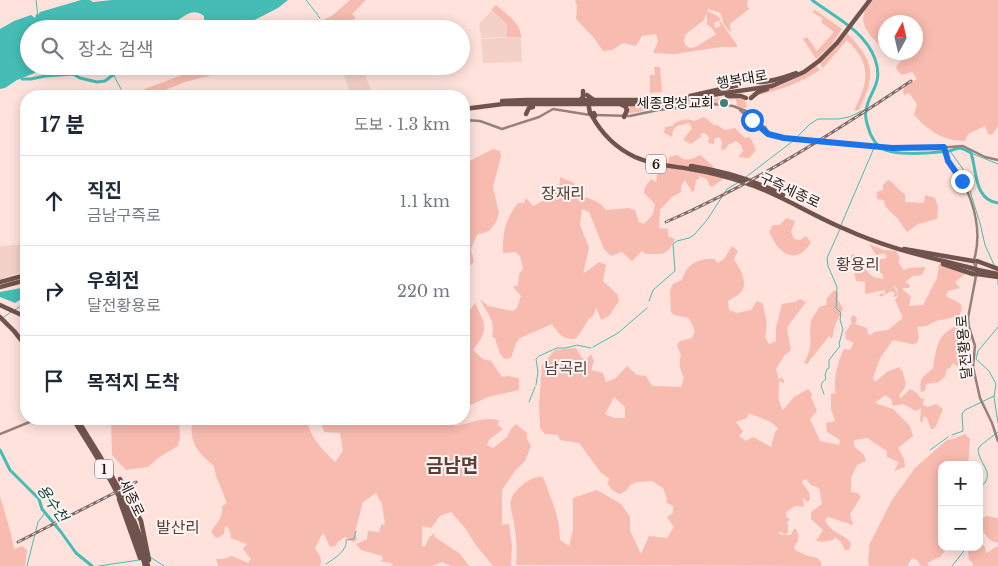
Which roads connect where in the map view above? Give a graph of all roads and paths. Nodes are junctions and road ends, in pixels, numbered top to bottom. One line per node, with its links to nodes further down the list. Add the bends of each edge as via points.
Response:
1 (868, 0): 2 (highway, 행복대로)
2 (844, 32): 3 (highway, 행복대로, via 821,56); 4 (highway, 행복대로, via 826,55)
3 (797, 72): 5 (highway, via 757,83); 7 (highway, 행복대로, via 766,84)
4 (804, 72): 7 (highway, 행복대로, via 772,86); 7 (highway, via 749,98 736,95)
5 (748, 79)
6 (743, 80): 7 (highway, via 739,85)
7 (690, 98): 8 (highway, 행복대로)
8 (663, 101): 13 (highway, 행복대로); 14 (highway, 행복대로)
9 (503, 102): 10 (highway, 행복대로); 11 (highway); 16 (highway, 행복대로)
10 (520, 102): 12 (highway, 행복대로); 15 (highway, 행복대로); 15 (highway, via 526,107 526,114 530,107)
11 (566, 102)
12 (577, 102): 15 (highway, 행복대로); 17 (highway, 행복대로); 17 (highway, via 583,97)
13 (604, 103): 14 (highway, 행복대로); 17 (highway, 행복대로); 17 (highway); 17 (highway, 행복대로, via 595,101)
14 (614, 104): 19 (highway, via 626,108 628,112)
15 (553, 105)
16 (470, 107)
17 (590, 107): 24 (highway, 구즉세종로 / 6, via 609,139 636,157 652,163 746,180)
18 (747, 114): 19 (main road, via 733,106 712,104); 21 (main road); 21 (main road, via 751,113 756,124)
19 (624, 117): 20 (main road, via 553,109 502,129)
20 (470, 120)
21 (763, 129): 22 (main road, via 768,134 784,138 888,148)
22 (944, 148): 23 (main road, via 966,147); 25 (main road, 달전황용로, via 963,183 976,218)
23 (998, 160)
24 (843, 228): 25 (highway, 구즉세종로 / 6, via 900,248); 25 (highway, 구즉세종로 / 6, via 908,252)
25 (975, 268): 26 (highway, 구즉세종로 / 6); 39 (main road, 달전황용로, via 968,322 976,346 972,367)
26 (996, 272)
27 (20, 279): 28 (highway)
28 (0, 285)
29 (0, 305): 30 (highway)
30 (20, 313)
31 (0, 317): 32 (highway)
32 (7, 323): 33 (highway); 34 (highway)
33 (20, 339)
34 (20, 341)
35 (22, 425): 38 (main road)
36 (77, 425): 42 (highway, 세종로 / 1)
37 (81, 425): 40 (highway, 세종로 / 1); 40 (highway, via 101,447)
38 (0, 434)
39 (998, 441)
40 (110, 471): 43 (highway, 세종로 / 1)
41 (120, 479): 44 (highway, via 141,521)
42 (114, 486): 43 (highway, 세종로 / 1); 44 (highway, via 127,526)
43 (134, 523): 44 (highway, 세종로 / 1)
44 (143, 553): 45 (highway, 세종로 / 1)
45 (146, 564)

